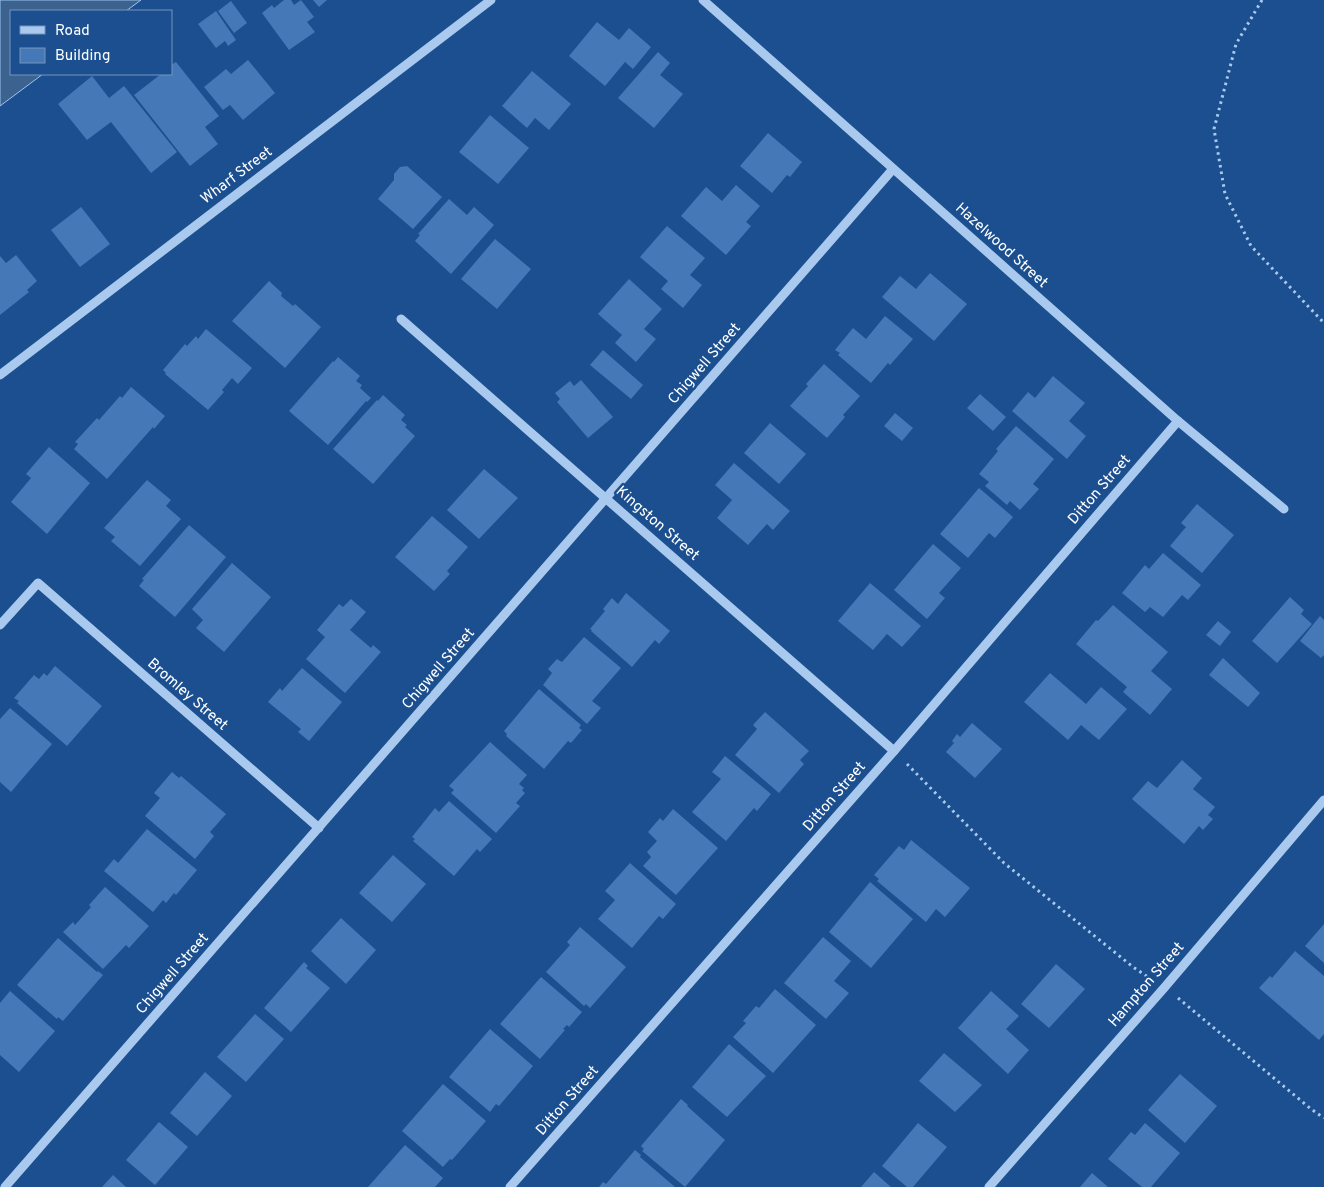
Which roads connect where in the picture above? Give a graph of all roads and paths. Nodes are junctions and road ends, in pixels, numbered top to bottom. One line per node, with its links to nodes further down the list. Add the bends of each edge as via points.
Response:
1 (491, 0): 7 (street, Wharf Street)
2 (703, 0): 4 (street, Hazelwood Street)
3 (1262, 0): 6 (path, via 1236,44 1214,129 1225,194 1251,246)
4 (893, 169): 8 (street, Hazelwood Street); 9 (street, Chigwell Street)
5 (401, 319): 9 (street, Kingston Street)
6 (1324, 323)
7 (0, 375)
8 (1178, 421): 10 (street, Hazelwood Street); 12 (street, Ditton Street)
9 (606, 498): 12 (street, Kingston Street); 14 (street, Chigwell Street)
10 (1284, 509)
11 (0, 625): 14 (street, Bromley Street, via 38,583)
12 (894, 751): 15 (path, via 1004,863 1133,967); 18 (street, Ditton Street)
13 (1324, 800): 15 (street, Hampton Street)
14 (319, 828): 17 (street, Chigwell Street)
15 (1164, 988): 16 (path); 19 (street, Hampton Street)
16 (1324, 1118)
17 (5, 1187)
18 (510, 1187)
19 (989, 1187)

